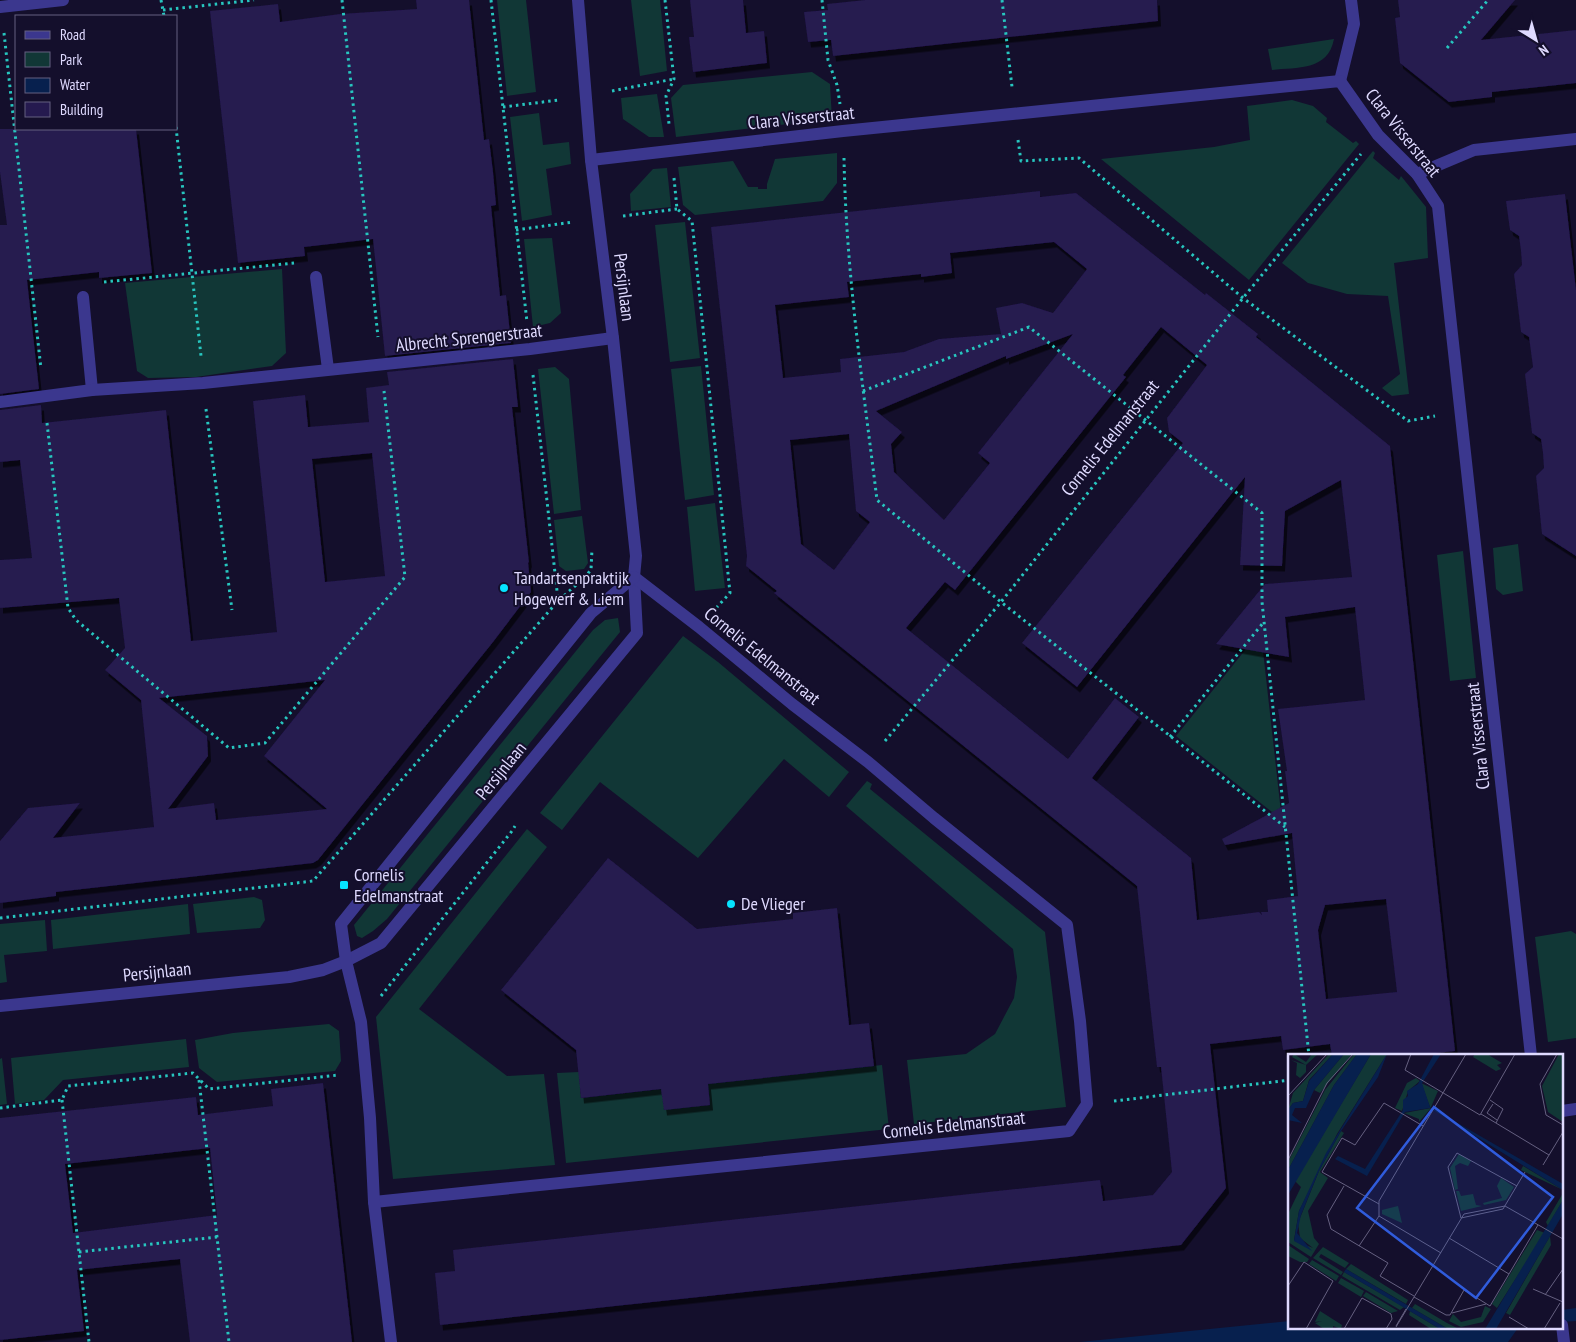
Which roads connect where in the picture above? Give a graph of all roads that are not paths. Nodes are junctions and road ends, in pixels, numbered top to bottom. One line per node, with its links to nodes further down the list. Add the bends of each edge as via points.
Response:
1 (63, 0): 4 (street)
2 (578, 0): 7 (street, Persijnlaan)
3 (1351, 0): 5 (street, via 1354,24)
4 (0, 7)
5 (1340, 81): 7 (street, Clara Visserstraat); 8 (street, Clara Visserstraat, via 1378,134)
6 (1576, 139): 8 (street, via 1474,150)
7 (591, 160): 11 (street, Persijnlaan)
8 (1417, 174): 18 (street, Clara Visserstraat, via 1438,206)
9 (316, 277): 12 (street)
10 (83, 297): 13 (street)
11 (613, 338): 12 (street, Albrecht Sprengerstraat); 15 (street, Persijnlaan, via 636,556)
12 (328, 369): 13 (street, Albrecht Sprengerstraat, via 203,383)
13 (92, 390): 14 (street, Albrecht Sprengerstraat)
14 (0, 402)
15 (634, 578): 16 (street, Persijnlaan, via 590,613 341,924); 16 (street, Persijnlaan, via 637,633 382,943); 19 (street, Cornelis Edelmanstraat, via 1067,924 1087,1104 1069,1131)
16 (346, 961): 17 (street, Persijnlaan, via 289,977); 19 (street, via 361,1022)
17 (0, 1006)
18 (1531, 1054)
19 (374, 1202): 20 (street)
20 (391, 1342)

